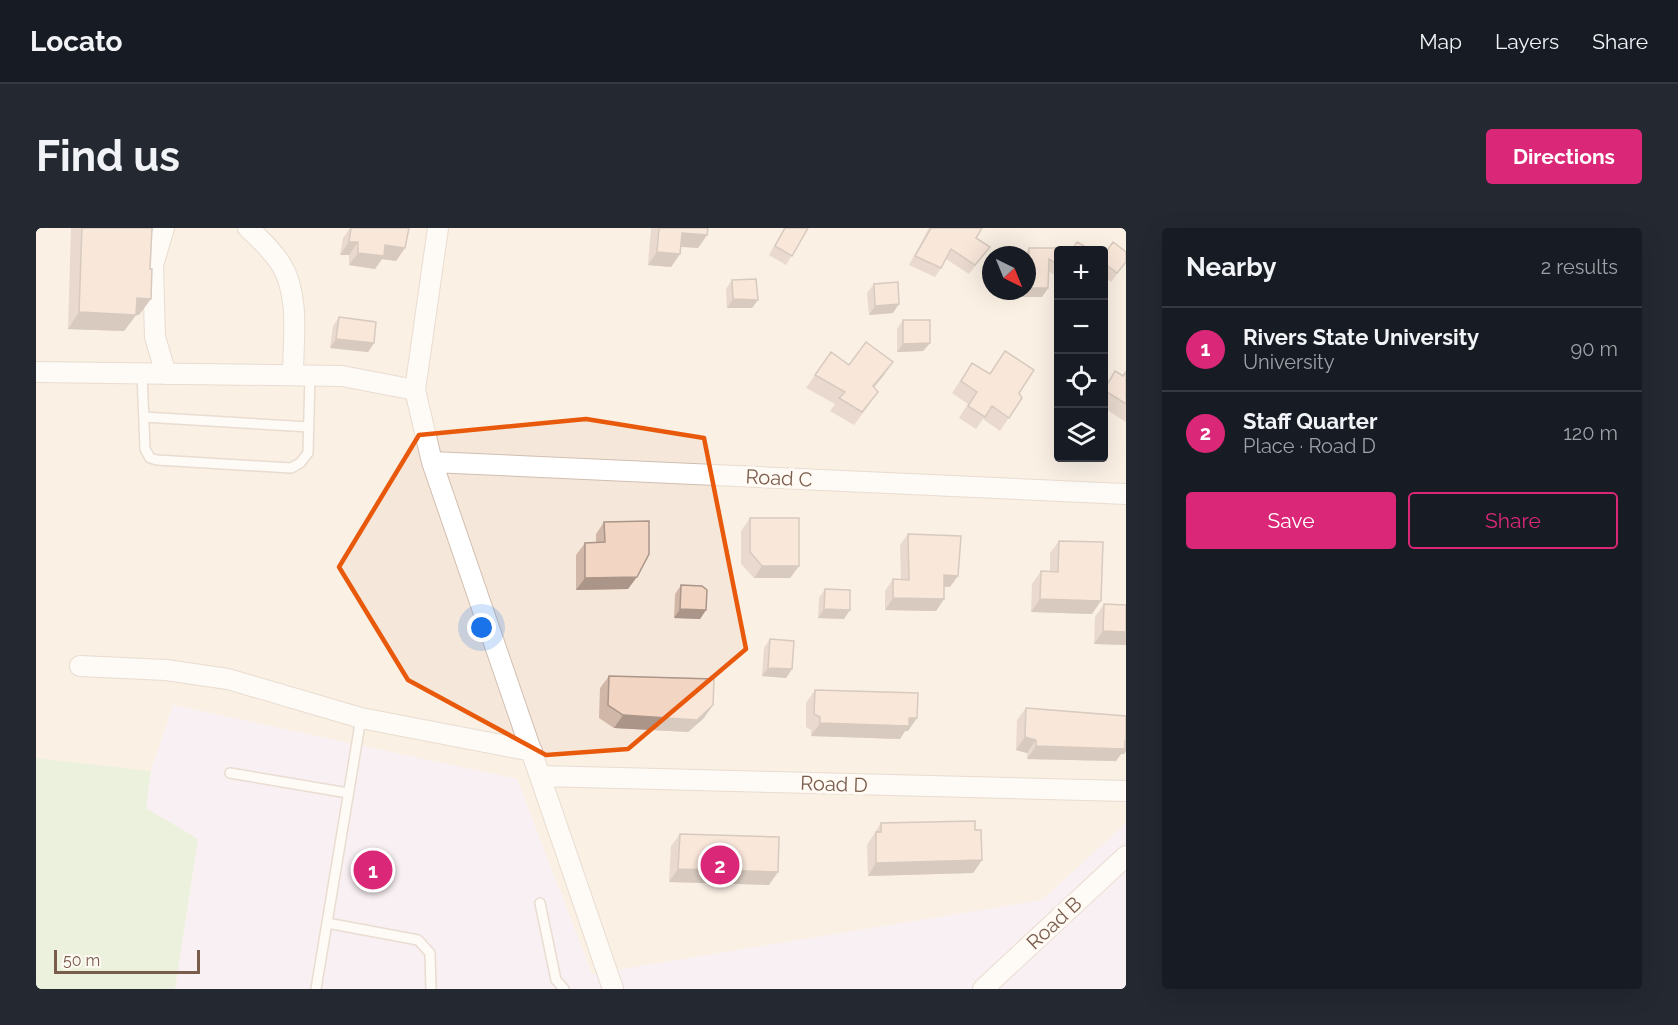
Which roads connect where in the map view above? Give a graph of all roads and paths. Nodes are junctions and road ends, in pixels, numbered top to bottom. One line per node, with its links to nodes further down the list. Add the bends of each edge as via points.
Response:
1 (164, 228): 6 (street, via 153,265 155,337)
2 (248, 228): 7 (street, via 282,266 293,294)
3 (438, 228): 8 (street)
4 (36, 372): 5 (street)
5 (142, 373): 6 (street); 9 (lane)
6 (166, 374): 7 (street)
7 (301, 376): 8 (street, via 342,376); 10 (lane)
8 (415, 390): 11 (street)
9 (144, 417): 10 (lane); 10 (lane, via 145,449 150,458 157,460 291,468 308,453)
10 (309, 427)
11 (432, 462): 12 (street, Road C); 15 (street)
12 (1126, 494)
13 (80, 666): 14 (street, via 166,670 228,679)
14 (361, 718): 15 (street); 19 (lane)
15 (532, 751): 17 (street)
16 (230, 773): 19 (lane)
17 (541, 776): 18 (street, Road D); 27 (street)
18 (1126, 791)
19 (348, 793): 22 (lane)
20 (1126, 856): 23 (street, Road B)
21 (540, 903): 26 (lane, via 556,980)
22 (327, 923): 24 (lane); 25 (lane, via 418,940 430,953)
23 (986, 988)
24 (316, 989)
25 (431, 989)
26 (564, 989)
27 (613, 989)

